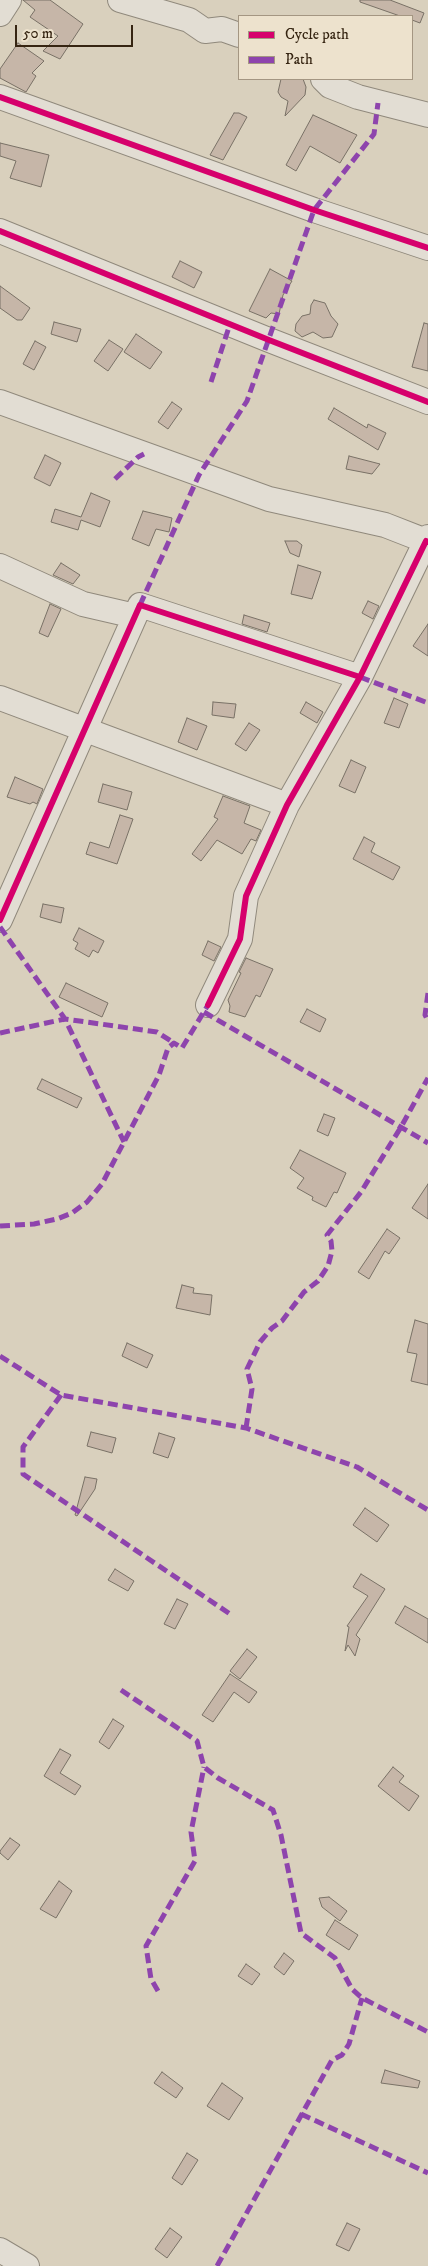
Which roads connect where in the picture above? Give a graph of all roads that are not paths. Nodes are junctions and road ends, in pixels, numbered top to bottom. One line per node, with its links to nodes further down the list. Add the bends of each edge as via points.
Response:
1 (9, 0): 3 (street)
2 (120, 0): 4 (street, via 189,20 205,31 222,29)
3 (0, 14)
4 (238, 34)
5 (324, 80): 7 (street, via 330,86 358,96)
6 (0, 97): 9 (street, via 304,207)
7 (428, 115)
8 (0, 231): 11 (street)
9 (428, 248)
10 (0, 402): 12 (street, via 269,499 385,525)
11 (428, 402)
12 (427, 540): 15 (street)
13 (0, 566): 14 (street, via 83,604)
14 (135, 616): 15 (street, via 140,605); 17 (street)
15 (360, 678): 18 (street)
16 (0, 698): 17 (street)
17 (84, 730): 18 (street); 19 (street)
18 (287, 805): 20 (street, via 246,896 240,939)
19 (0, 920)
20 (208, 1005)
21 (0, 2250): 22 (street)
22 (26, 2266)

